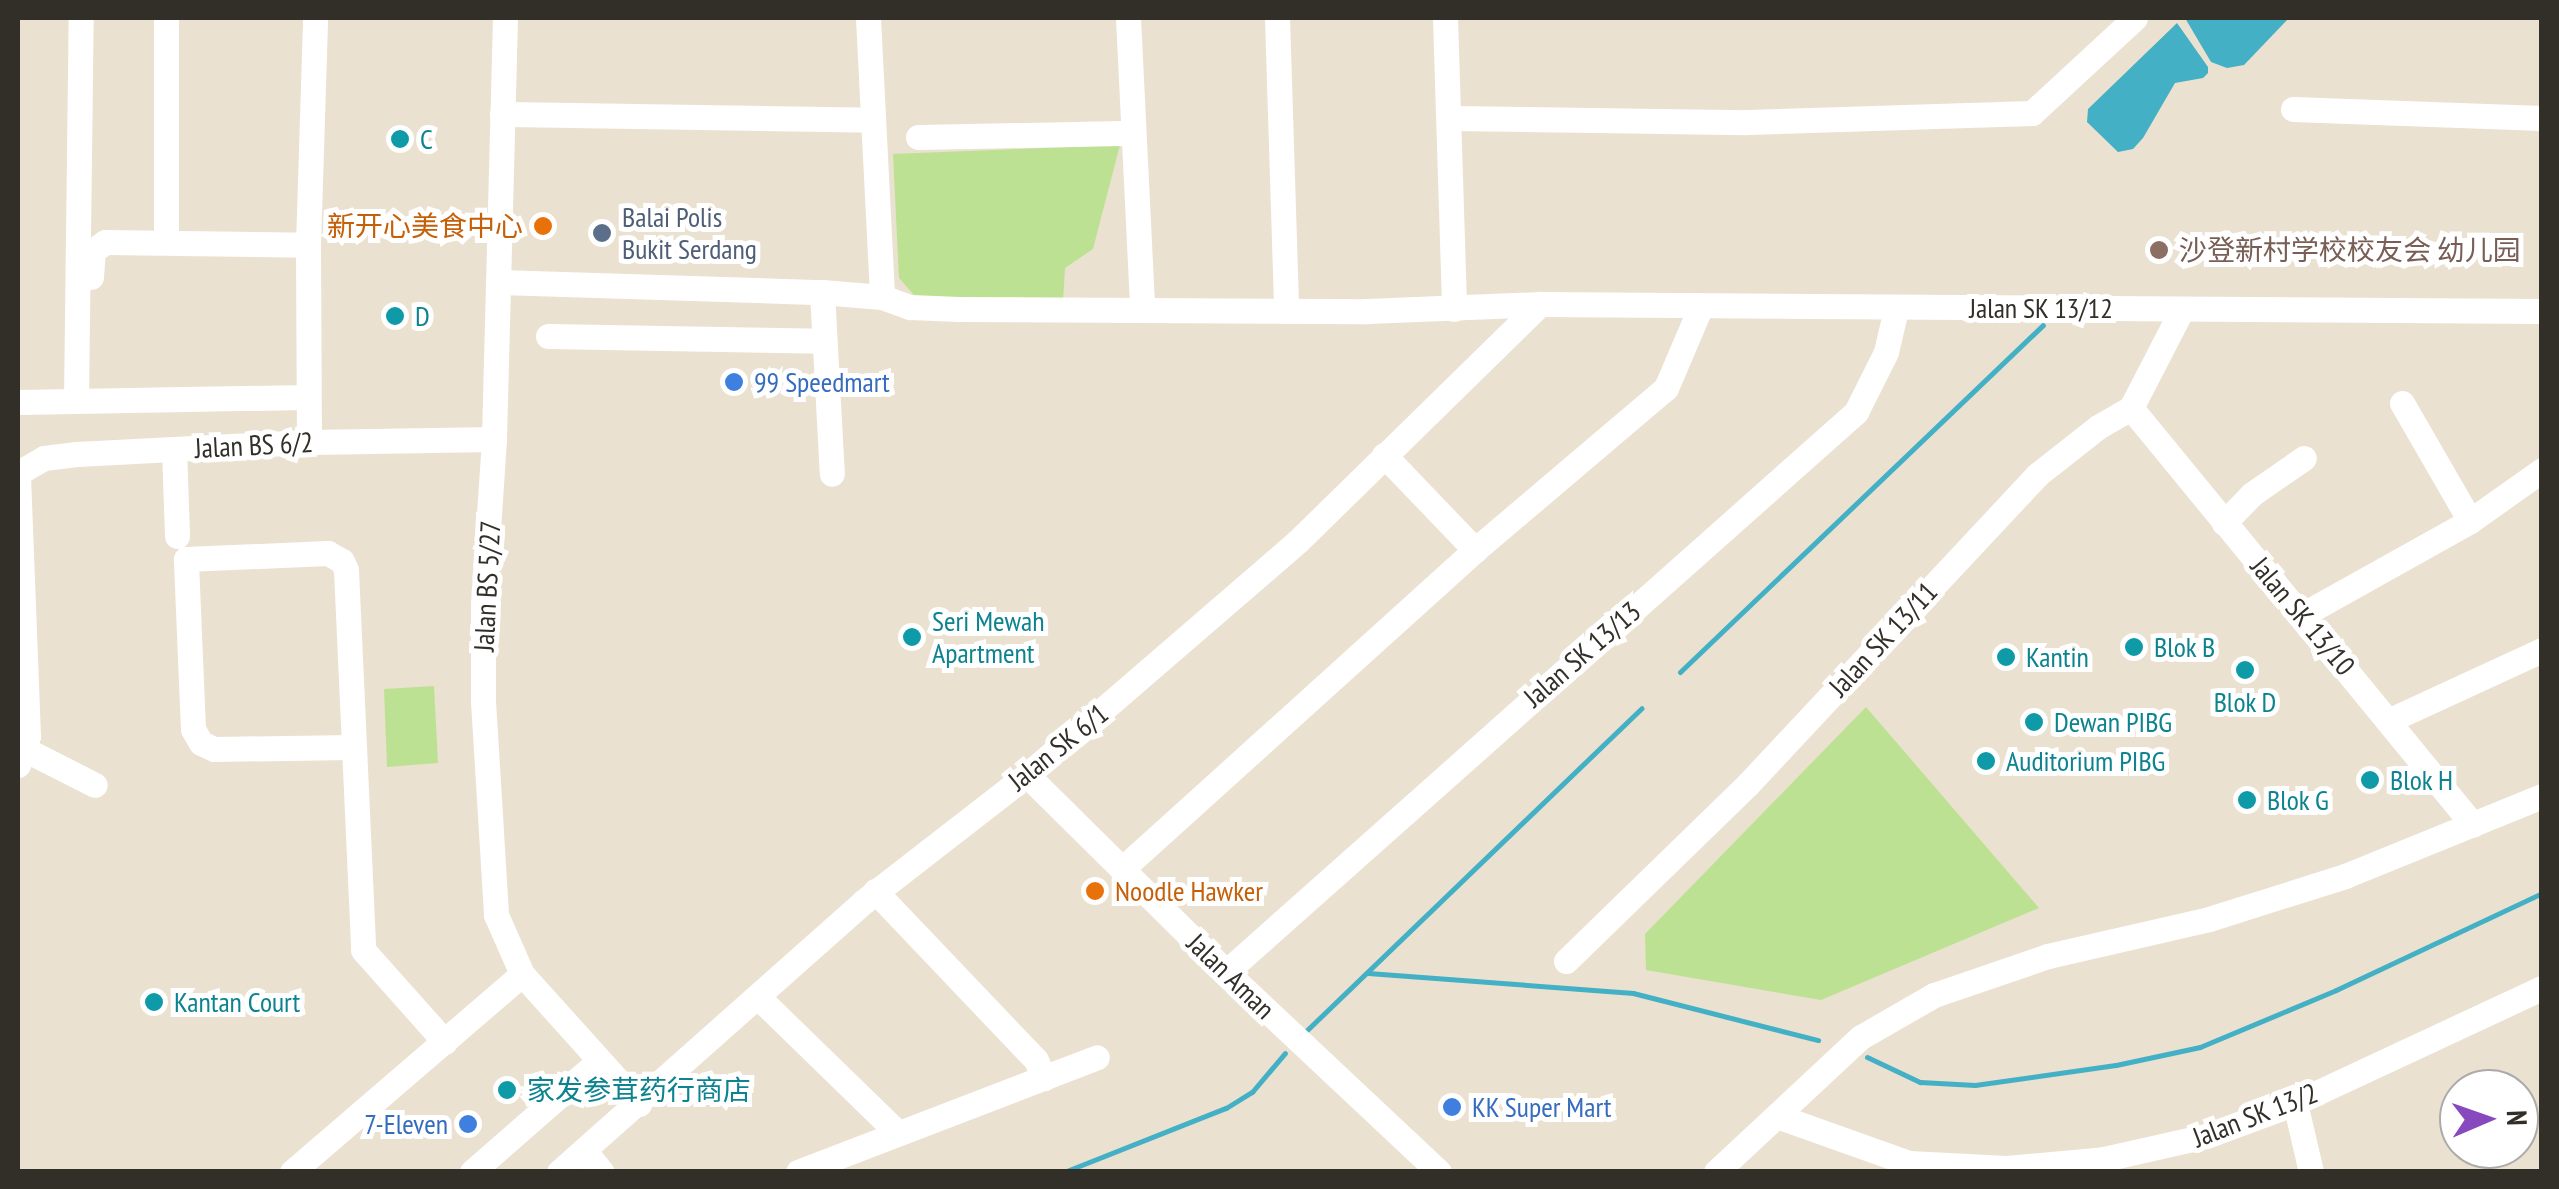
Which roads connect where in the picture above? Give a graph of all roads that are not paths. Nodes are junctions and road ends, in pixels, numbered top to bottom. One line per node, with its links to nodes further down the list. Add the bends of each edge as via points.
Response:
1 (81, 18): 33 (street)
2 (166, 18): 17 (street)
3 (316, 18): 18 (street)
4 (504, 18): 11 (street, Jalan BS 5/27)
5 (868, 18): 14 (street)
6 (1128, 18): 15 (street)
7 (1277, 18): 28 (street)
8 (1444, 18): 12 (street)
9 (2135, 18): 12 (street, via 2032,113 1748,122)
10 (2293, 110): 13 (street)
11 (502, 114): 14 (street); 19 (street, Jalan BS 5/27)
12 (1450, 118): 25 (street)
13 (2542, 118)
14 (873, 120): 21 (street)
15 (1132, 133): 16 (street); 24 (street)
16 (918, 137)
17 (166, 242): 18 (street); 33 (street, via 105,242 93,251)
18 (308, 245): 32 (street)
19 (498, 282): 20 (street, Jalan SK 13/12); 37 (street, Jalan BS 5/27)
20 (822, 292): 21 (street, Jalan SK 13/12); 31 (street)
21 (882, 297): 24 (street, Jalan SK 13/12, via 910,307)
22 (1540, 304): 23 (street, Jalan SK 13/12); 25 (street, Jalan SK 13/12); 40 (street, Jalan SK 6/1)
23 (1701, 306): 26 (street, Jalan SK 13/12); 48 (street, via 1666,388)
24 (1142, 309): 28 (street, Jalan SK 13/12)
25 (1454, 309): 28 (street, Jalan SK 13/12)
26 (1896, 309): 27 (street, Jalan SK 13/12); 62 (street, Jalan SK 13/13, via 1886,352 1856,412)
27 (2182, 309): 29 (street, Jalan SK 13/12); 36 (street)
28 (1286, 311)
29 (2542, 311)
30 (548, 336): 31 (street)
31 (824, 341): 44 (street)
32 (308, 398): 33 (street); 38 (street)
33 (84, 401): 34 (street)
34 (18, 402)
35 (2402, 404): 45 (street)
36 (2131, 408): 46 (street, Jalan SK 13/10); 61 (street, Jalan SK 13/11, via 2038,475 1748,784)
37 (494, 439): 38 (street, Jalan BS 6/2); 63 (street, Jalan BS 5/27, via 483,604 484,720 496,915)
38 (308, 442): 39 (street, Jalan BS 6/2)
39 (174, 449): 43 (street, Jalan BS 6/2, via 55,456); 47 (street)
40 (1384, 455): 48 (street); 55 (street, Jalan SK 6/1, via 1298,541)
41 (2304, 458): 46 (street)
42 (2542, 470): 45 (street)
43 (18, 473): 51 (street)
44 (832, 474)
45 (2470, 520): 49 (street)
46 (2224, 523): 49 (street, Jalan SK 13/10)
47 (182, 548): 53 (street, via 328,553 342,561); 53 (street, via 193,730 200,743 214,750)
48 (1475, 550): 59 (street)
49 (2302, 615): 52 (street, Jalan SK 13/10)
50 (2542, 650): 52 (street)
51 (21, 654): 54 (street)
52 (2390, 720): 58 (street, Jalan SK 13/10)
53 (353, 747): 66 (street, via 363,950)
54 (22, 758): 56 (street)
55 (1028, 775): 59 (street, Jalan Aman); 60 (street, Jalan SK 6/1)
56 (95, 785)
57 (2542, 796): 58 (street)
58 (2473, 825): 72 (street, via 2345,876 2048,956 1934,994 1861,1037)
59 (1122, 868): 62 (street, Jalan Aman)
60 (875, 891): 65 (street, Jalan SK 6/1); 69 (street, via 1036,1060)
61 (1566, 962)
62 (1226, 972): 80 (street, Jalan Aman)
63 (522, 974): 66 (street); 68 (street, Jalan BS 5/27)
64 (2542, 988): 70 (street, Jalan SK 13/2)
65 (758, 997): 71 (street, Jalan SK 6/1); 73 (street)
66 (445, 1042): 75 (street)
67 (1097, 1058): 69 (street)
68 (599, 1060): 71 (street, Jalan BS 5/27); 76 (street)
69 (1044, 1078): 73 (street)
70 (2295, 1102): 72 (street, Jalan SK 13/2, via 2158,1149 2006,1168 1908,1163); 82 (street)
71 (639, 1104): 74 (street, Jalan SK 6/1)
72 (1777, 1116): 81 (street)
73 (897, 1132): 79 (street)
74 (584, 1150): 77 (street, Jalan SK 6/1); 78 (street)
75 (292, 1172)
76 (472, 1172)
77 (559, 1172)
78 (602, 1172)
79 (798, 1172)
80 (1439, 1172)
81 (1716, 1172)
82 (2311, 1172)

